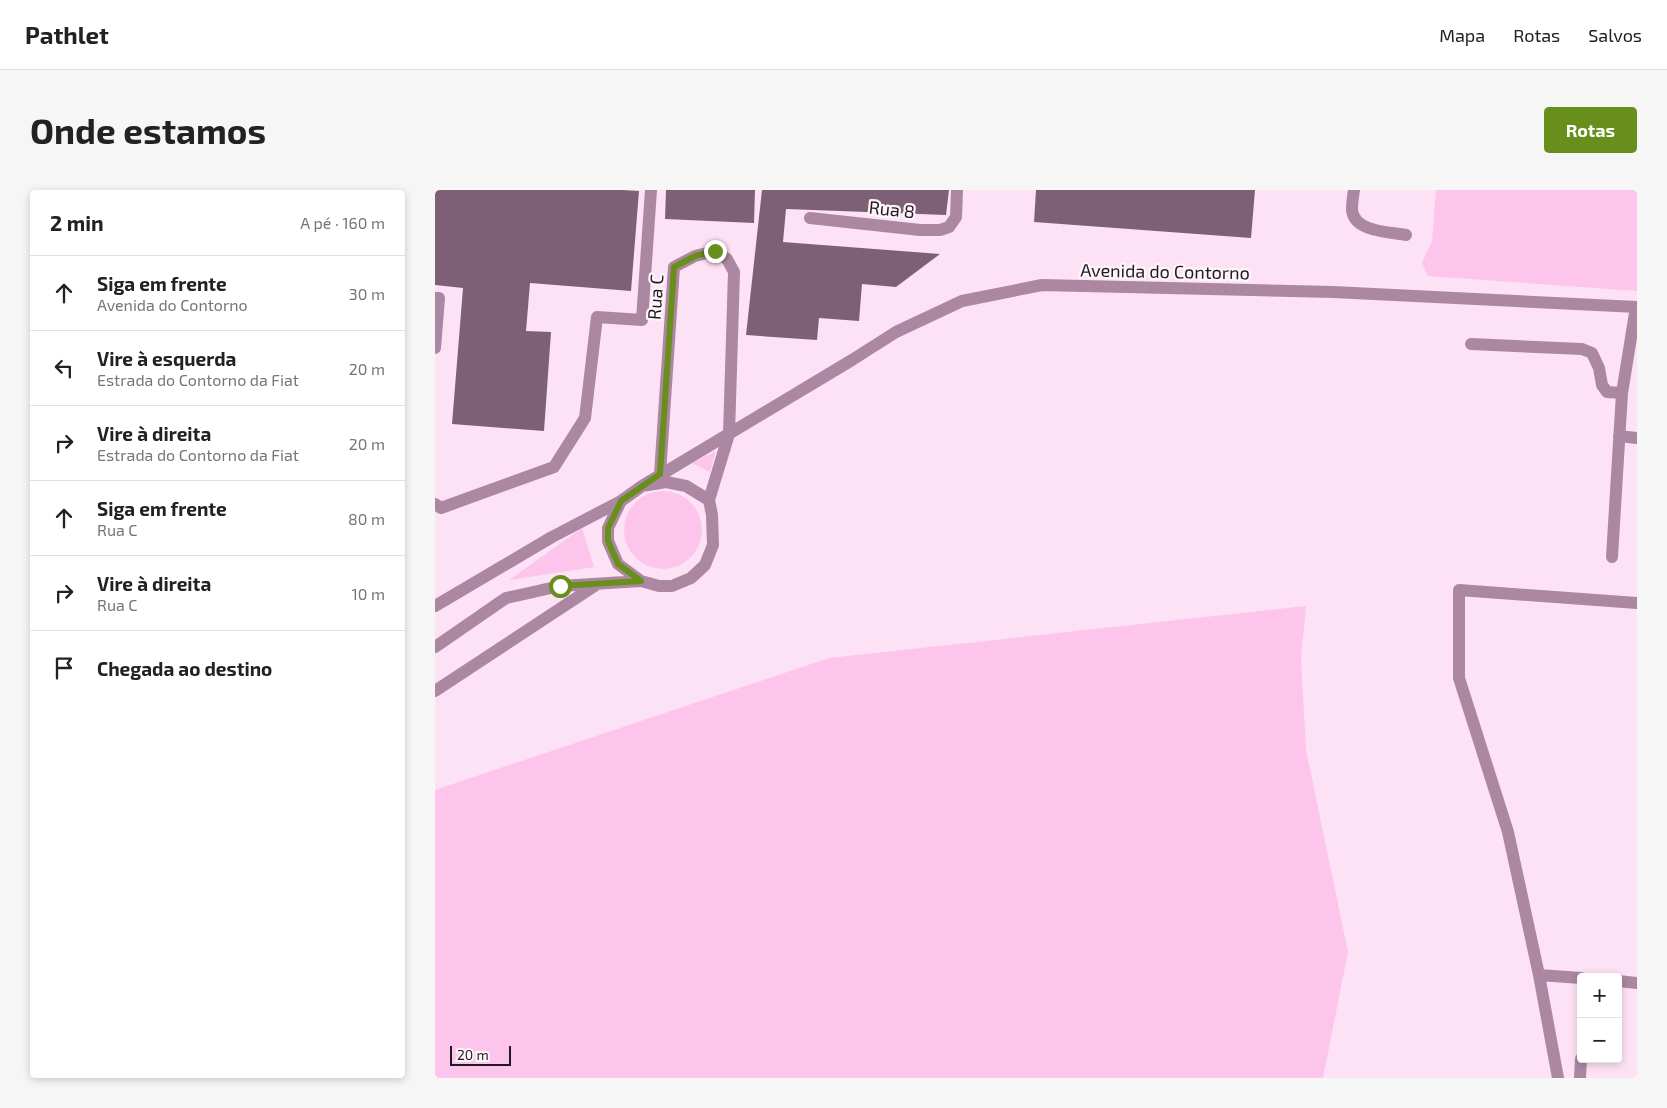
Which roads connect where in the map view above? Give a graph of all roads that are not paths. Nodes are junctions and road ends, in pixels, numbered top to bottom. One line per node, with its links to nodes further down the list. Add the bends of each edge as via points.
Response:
1 (651, 190): 18 (street, via 641,320 597,316 585,418 554,467 441,508)
2 (957, 190): 4 (street, Rua 8, via 956,217 949,227 940,230)
3 (1354, 190): 5 (street, via 1352,211 1366,228)
4 (810, 218)
5 (1406, 235)
6 (435, 298): 9 (street, via 439,298)
7 (1636, 307): 10 (street); 11 (street, Avenida do Contorno, via 1333,292 1041,285 962,301 896,332)
8 (1471, 344): 10 (street, via 1582,349 1593,353 1607,392)
9 (435, 348)
10 (1622, 393): 12 (street)
11 (729, 434): 14 (street, Avenida do Contorno); 14 (street, Rua C, via 734,272 727,259 715,251 695,256 674,267); 16 (street)
12 (1619, 436): 13 (street); 19 (street)
13 (1637, 438)
14 (660, 474): 15 (street, Avenida do Contorno)
15 (641, 486): 16 (street, via 666,482 686,486); 17 (street)
16 (709, 500): 20 (street, via 713,545 705,565 691,578 671,586)
17 (621, 501): 20 (street, via 608,528 608,541 618,564); 23 (street, via 552,537)
18 (435, 504)
19 (1612, 557)
20 (641, 581): 21 (street)
21 (597, 584): 24 (street, via 560,586 506,598); 25 (street)
22 (1637, 603): 26 (street, via 1459,590 1459,678 1507,832)
23 (435, 606)
24 (435, 647)
25 (435, 691)
26 (1539, 975): 27 (street); 31 (street)
27 (1577, 978)
28 (1622, 981): 29 (street)
29 (1637, 983)
30 (1581, 1063): 32 (street)
31 (1558, 1078)
32 (1580, 1078)

